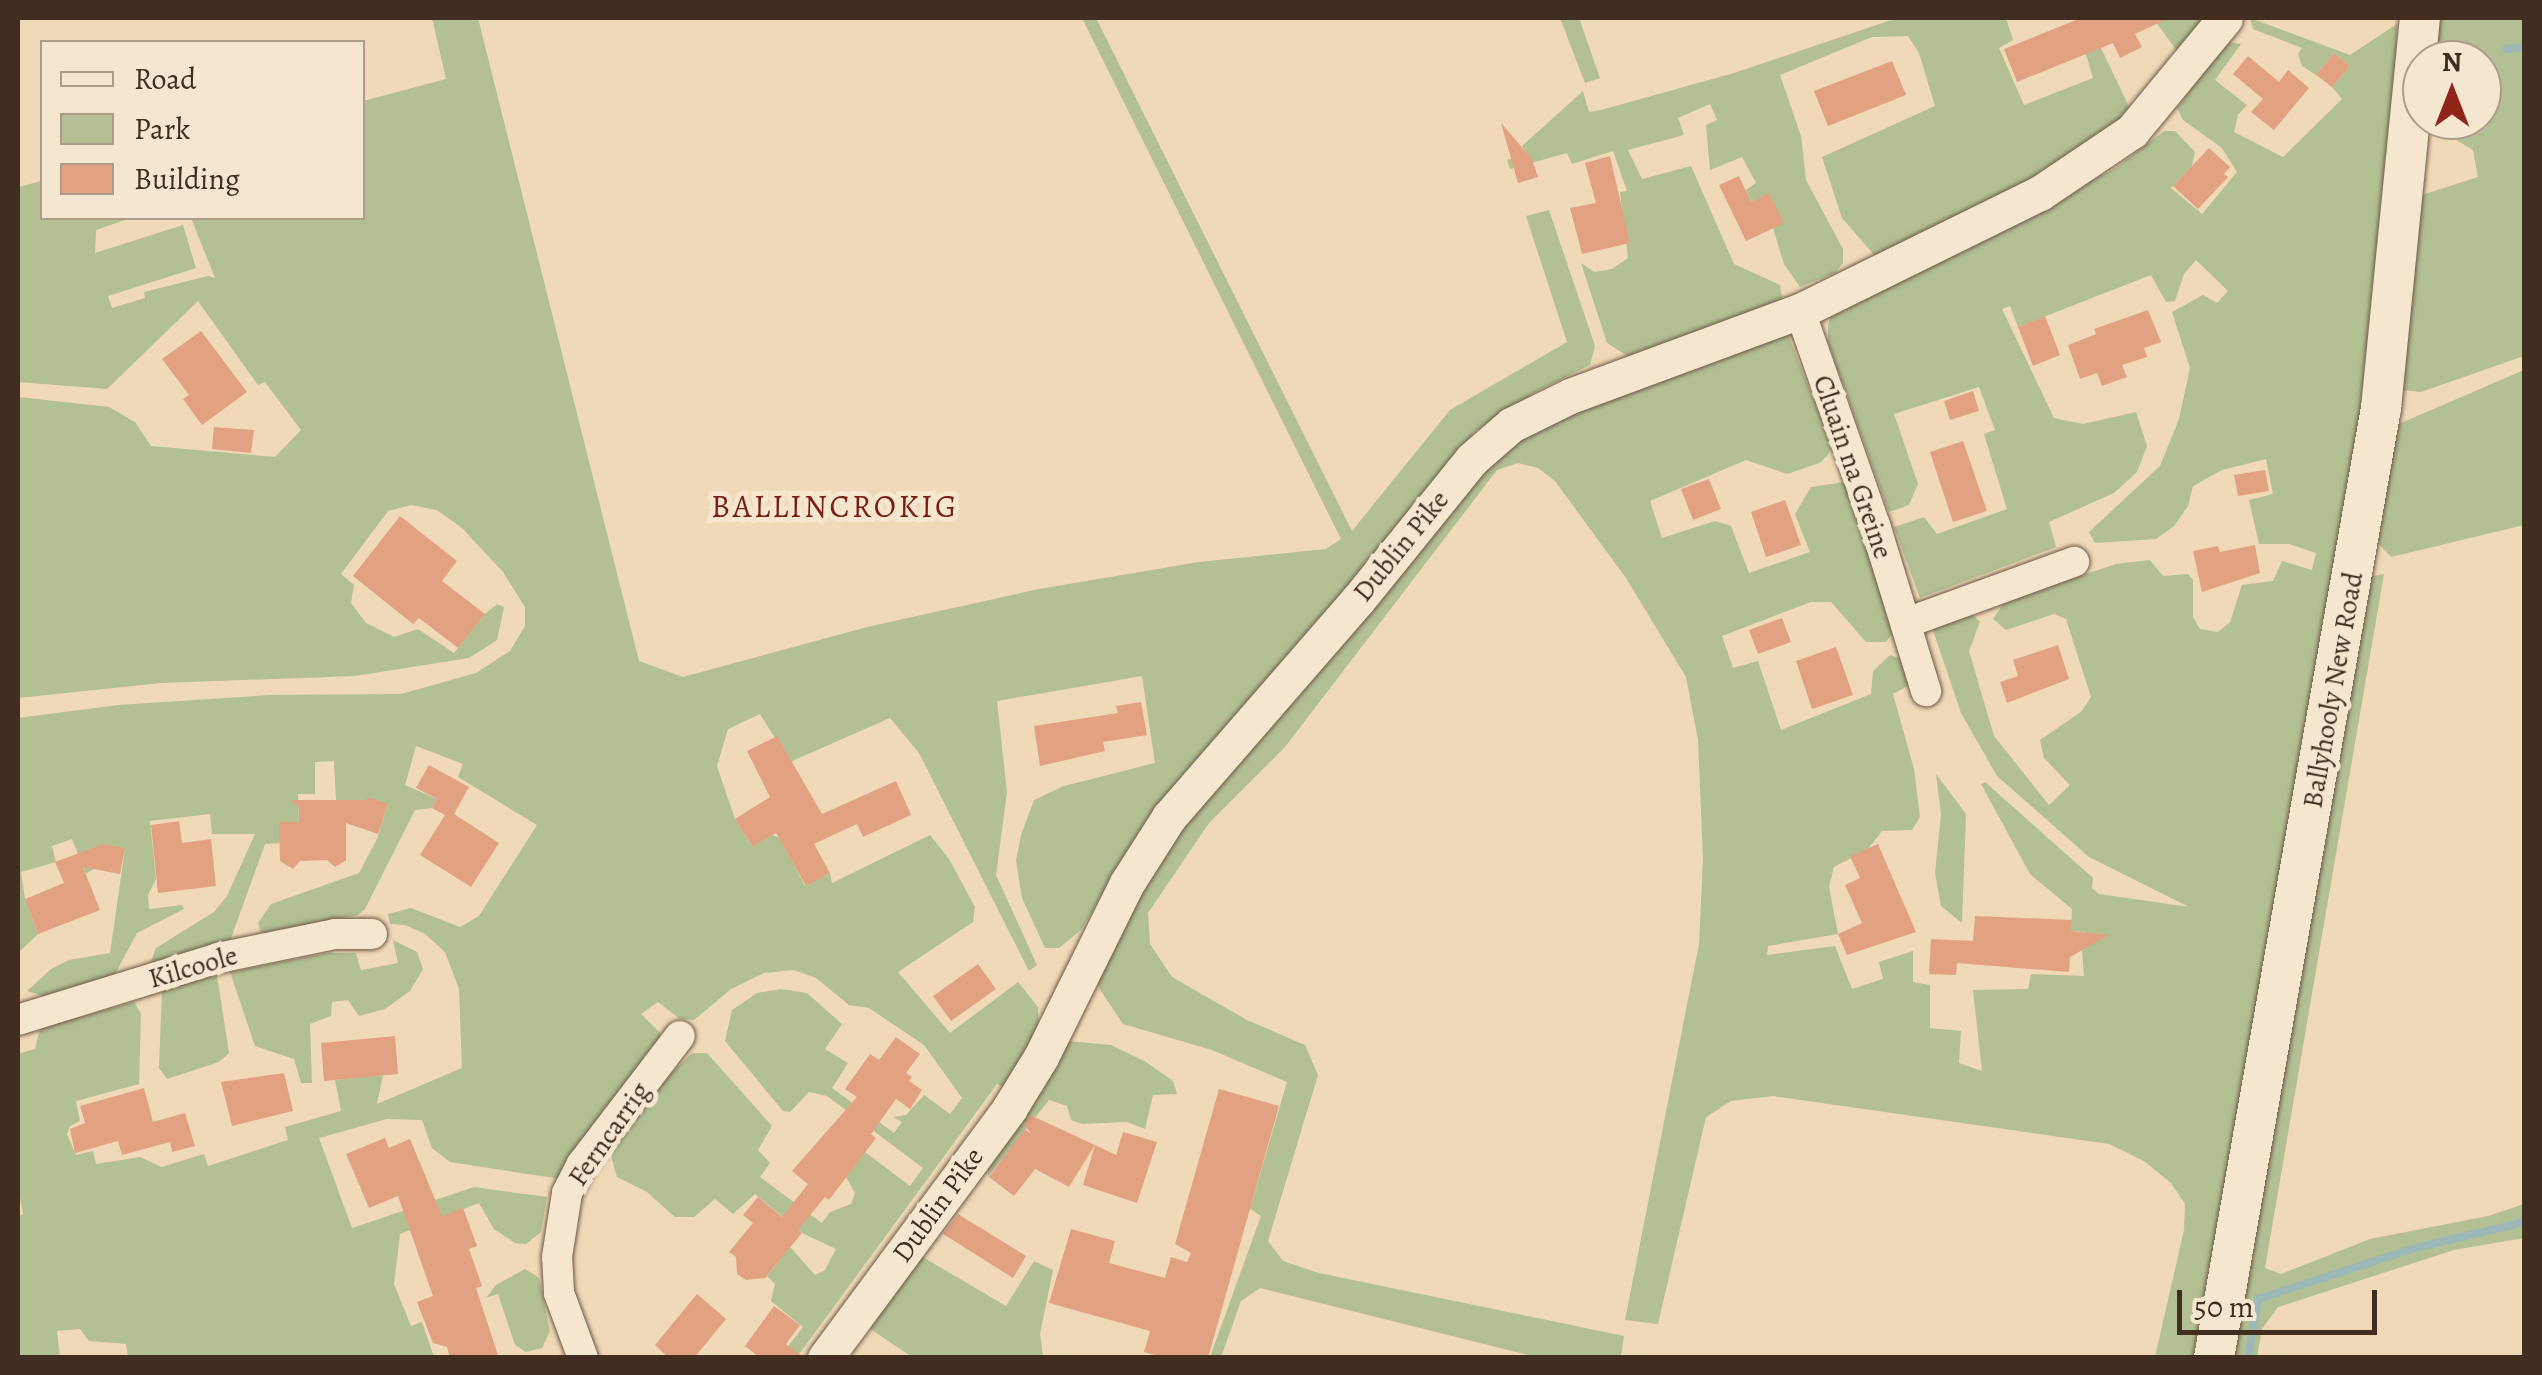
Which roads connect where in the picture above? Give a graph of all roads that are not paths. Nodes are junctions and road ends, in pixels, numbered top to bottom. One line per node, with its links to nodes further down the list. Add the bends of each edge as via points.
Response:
1 (2225, 18): 3 (street, Dublin Pike, via 2132,131 2090,162 2040,194)
2 (2420, 18): 12 (main road, Ballyhooly New Road, via 2381,408)
3 (1800, 310): 5 (street, Cluain na Greine); 11 (street, Dublin Pike, via 1570,396 1511,425 1472,459 1169,818 1009,1109)
4 (2074, 562): 5 (street)
5 (1906, 623): 6 (street, Cluain na Greine)
6 (1926, 691)
7 (372, 934): 8 (street, Kilcoole, via 336,934 218,958)
8 (18, 1020)
9 (680, 1036): 10 (street, Ferncarrig, via 567,1192 559,1293)
10 (583, 1358)
11 (825, 1358)
12 (2214, 1358)

